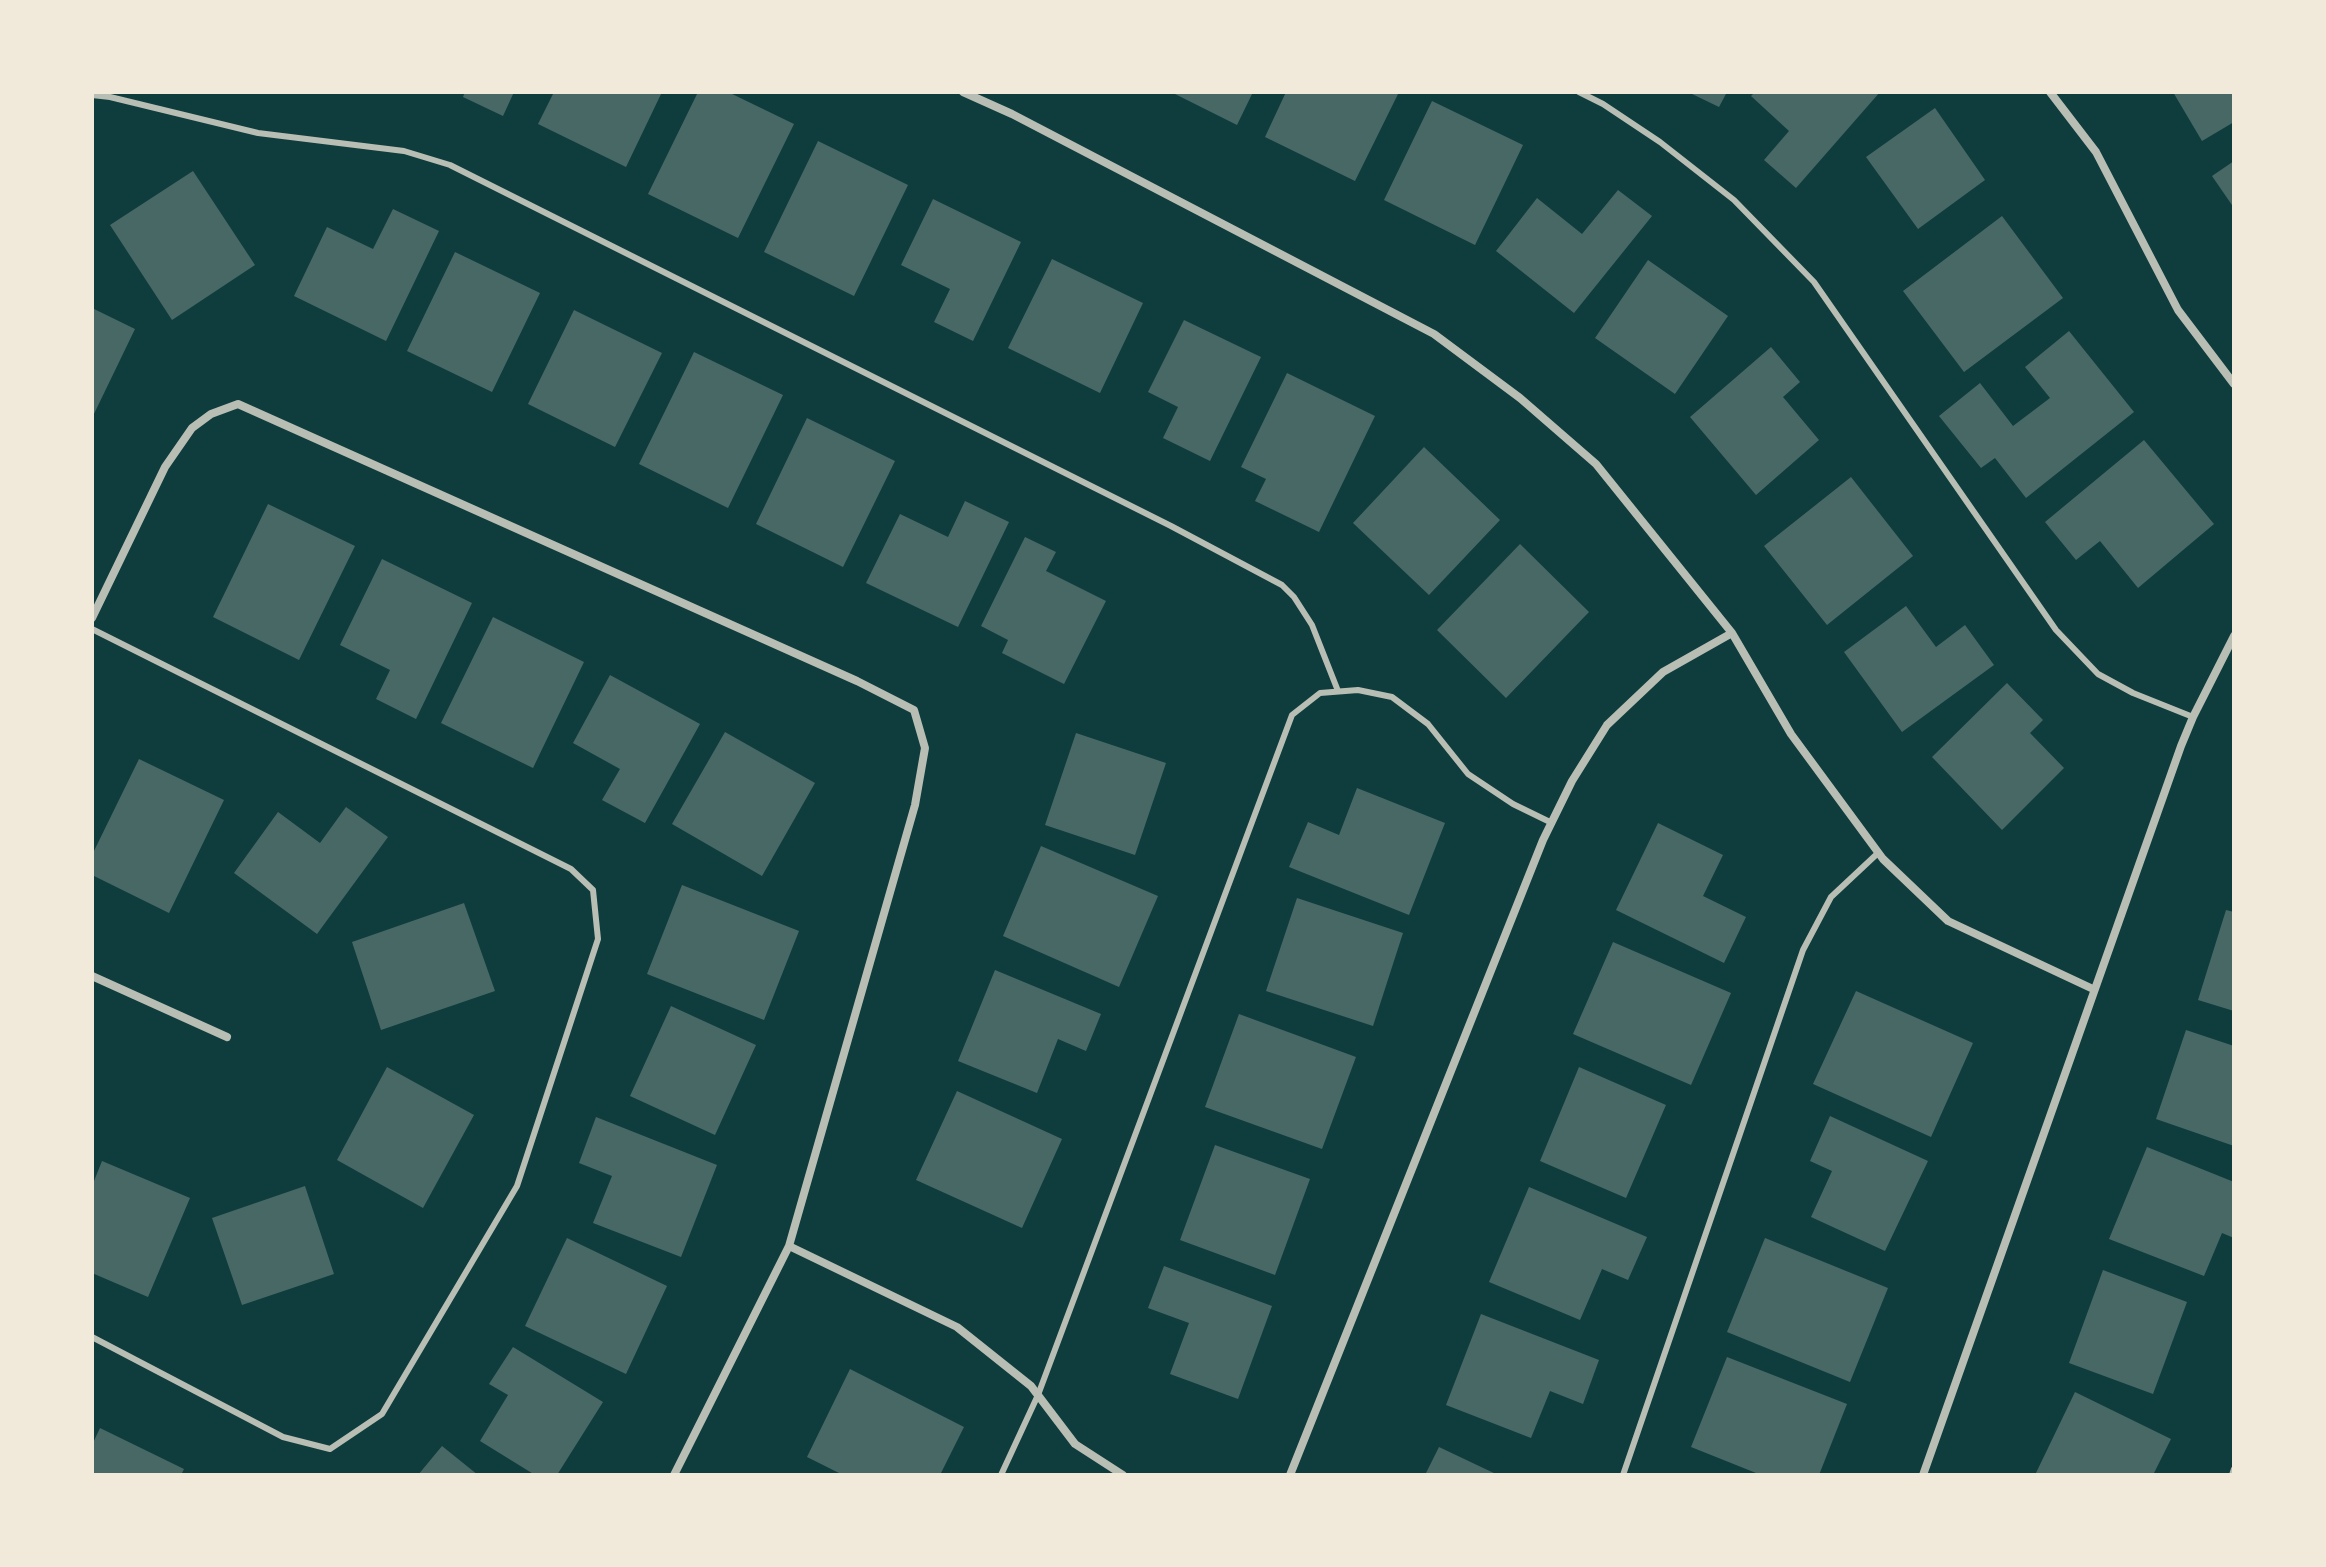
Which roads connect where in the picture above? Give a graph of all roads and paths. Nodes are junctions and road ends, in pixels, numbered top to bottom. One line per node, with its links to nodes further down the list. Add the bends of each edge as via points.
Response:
1 (963, 92): 8 (street, via 1434,334 1596,464)
2 (1579, 92): 11 (lane, via 1660,142 1734,200 1814,282 2056,630 2098,674)
3 (2050, 92): 5 (street, via 2096,152 2178,310)
4 (92, 95): 10 (lane, via 258,133 404,151 450,165 1282,585 1312,625)
5 (2234, 384)
6 (92, 618): 17 (street, via 165,467 192,428 238,404 914,710 925,748 915,805)
7 (92, 629): 18 (lane, via 571,869 593,890 598,939 517,1186 382,1414 330,1449 283,1437)
8 (1732, 633): 12 (street, via 1663,672 1607,725); 13 (street, via 1791,734)
9 (2234, 636): 11 (street)
10 (1338, 691): 12 (lane, via 1392,697 1428,724 1468,774); 19 (lane, via 1320,693 1292,715)
11 (2193, 717): 15 (street)
12 (1552, 823): 24 (street)
13 (1878, 853): 15 (street, via 1948,921); 25 (lane, via 1831,897 1803,950)
14 (92, 976): 16 (street)
15 (2093, 989): 26 (street)
16 (227, 1037)
17 (789, 1246): 19 (street, via 957,1327); 21 (street)
18 (92, 1337)
19 (1038, 1395): 22 (lane); 23 (street, via 1075,1444)
20 (2234, 1469): 27 (lane)
21 (674, 1475)
22 (1001, 1475)
23 (1123, 1475)
24 (1290, 1475)
25 (1623, 1475)
26 (1923, 1475)
27 (2232, 1475)

